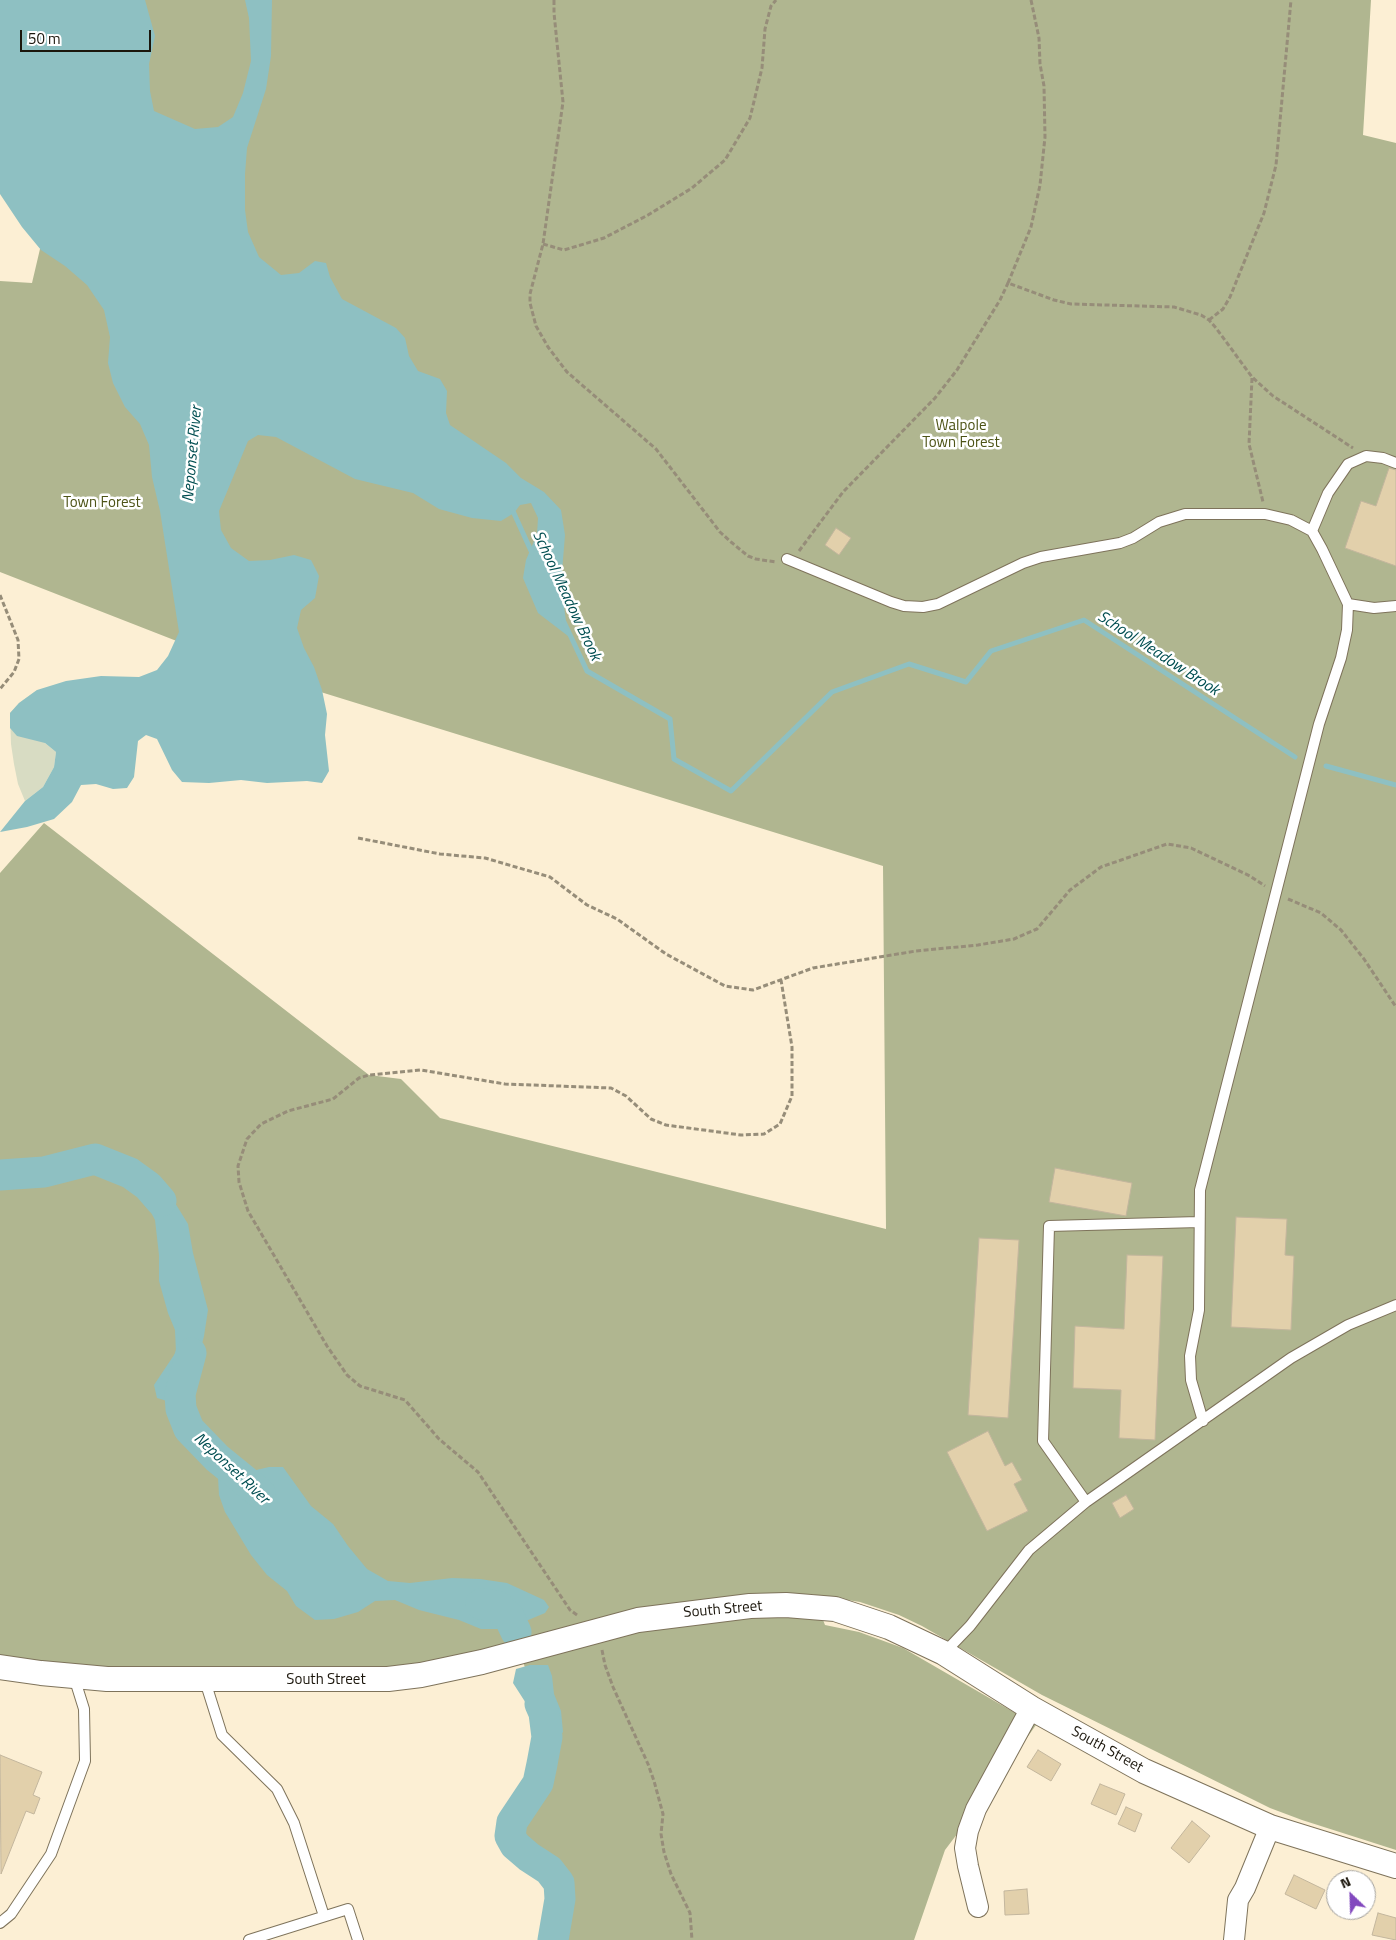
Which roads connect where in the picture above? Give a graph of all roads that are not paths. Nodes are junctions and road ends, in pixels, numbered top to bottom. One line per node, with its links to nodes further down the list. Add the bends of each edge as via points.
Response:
1 (1396, 463): 2 (lane, via 1366,456 1354,460 1342,470 1328,493)
2 (1312, 531): 3 (lane, via 1291,520 1265,514 1177,516 1120,543 1028,561 938,604 923,607 904,606 883,599); 4 (lane)
3 (787, 559)
4 (1348, 604): 5 (lane, via 1374,608); 6 (lane, via 1344,644 1319,724 1200,1190)
5 (1396, 606)
6 (1199, 1222): 8 (lane, via 1199,1310 1190,1356 1190,1380); 9 (lane, via 1049,1226 1043,1441)
7 (1396, 1304): 8 (lane, via 1348,1325 1292,1358)
8 (1203, 1421): 9 (lane)
9 (1086, 1502): 10 (lane, via 1029,1550 970,1626)
10 (944, 1653): 13 (street, South Street, via 889,1628 835,1609 786,1605 638,1620 482,1662 413,1676 371,1680); 14 (street, South Street)
11 (0, 1667): 12 (street, South Street)
12 (74, 1677): 13 (street, South Street); 19 (lane, via 84,1709 85,1761 51,1854 11,1914)
13 (205, 1680): 18 (lane, via 222,1735 277,1788 294,1823)
14 (1031, 1708): 15 (street, South Street, via 1144,1771); 17 (street, via 976,1809 968,1831 965,1848)
15 (1270, 1827): 16 (street, South Street); 22 (street, via 1238,1900)
16 (1396, 1866)
17 (978, 1907)
18 (324, 1916): 20 (lane); 21 (lane, via 348,1909)
19 (0, 1923)
20 (249, 1940)
21 (358, 1940)
22 (1234, 1940)

